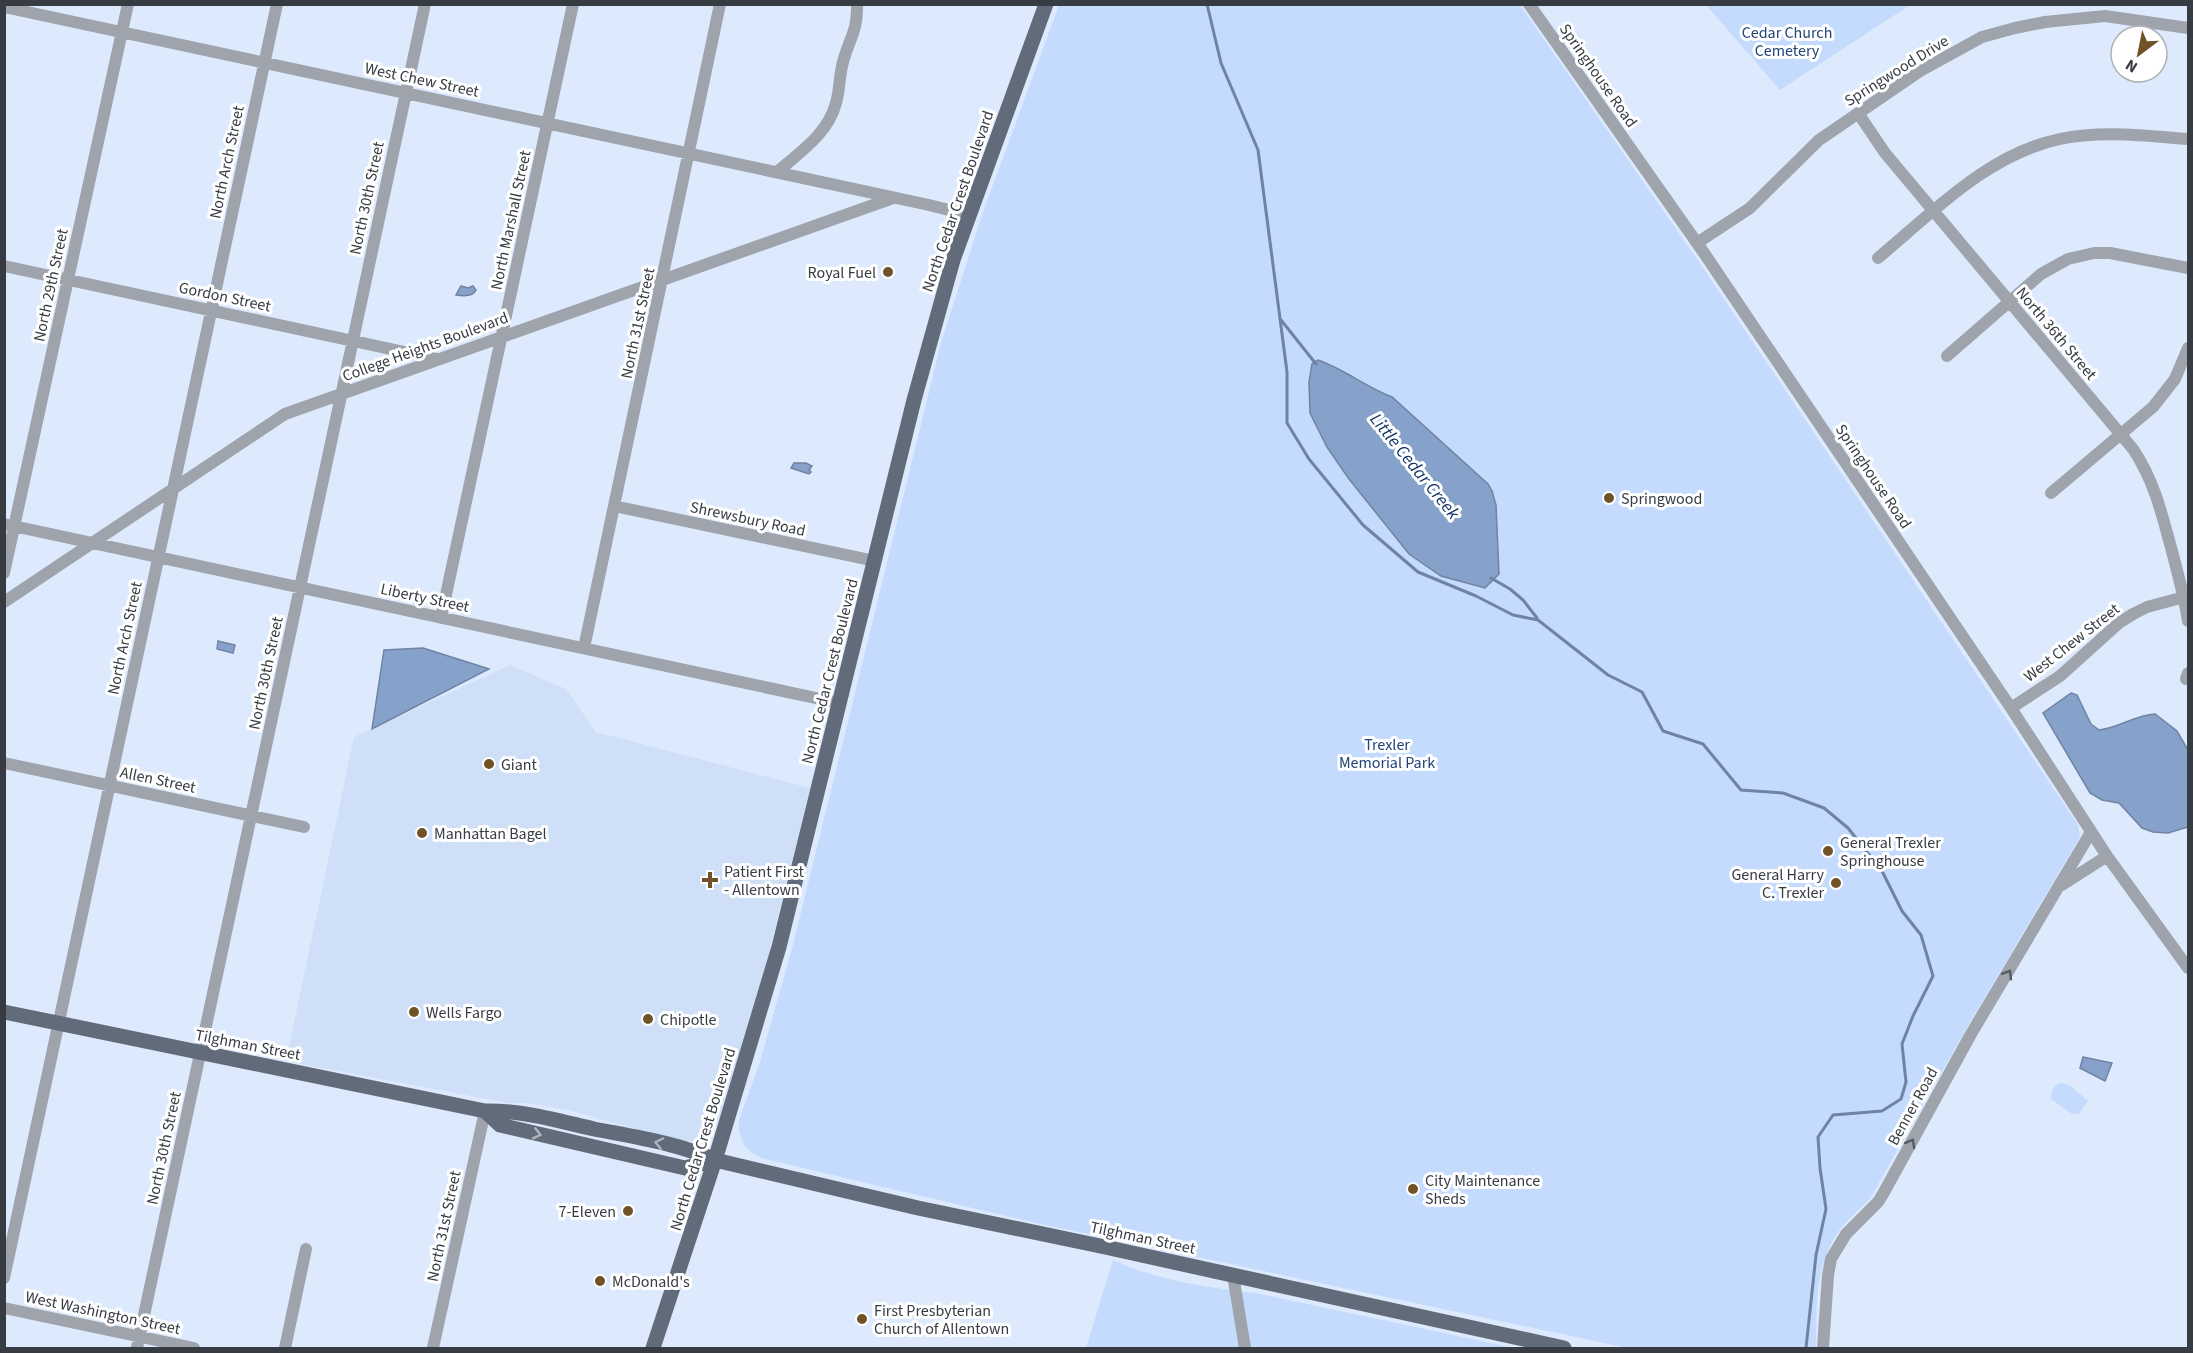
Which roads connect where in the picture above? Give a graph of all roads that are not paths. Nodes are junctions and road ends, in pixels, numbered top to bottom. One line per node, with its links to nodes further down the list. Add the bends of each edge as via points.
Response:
1 (128, 4): 11 (street, North 29th Street)
2 (277, 4): 12 (street, North Arch Street)
3 (425, 4): 13 (street, North 30th Street)
4 (573, 4): 15 (street, North Marshall Street)
5 (720, 4): 17 (street, North 31st Street)
6 (857, 4): 18 (street, via 856,31 843,60 831,117 817,138)
7 (1046, 4): 23 (main road, North Cedar Crest Boulevard)
8 (1529, 4): 24 (street, Springhouse Road)
9 (4, 7): 11 (street, West Chew Street)
10 (2188, 28): 14 (street, Springwood Drive, via 2105,16 2015,28 1982,38 1920,71)
11 (122, 32): 12 (street, West Chew Street); 28 (street, North 29th Street)
12 (264, 63): 13 (street, West Chew Street); 31 (street, North Arch Street)
13 (406, 93): 15 (street, West Chew Street); 33 (street, North 30th Street)
14 (1858, 113): 22 (street, North 36th Street); 24 (street, Springwood Drive, via 1804,153 1749,208)
15 (548, 123): 17 (street, West Chew Street); 32 (street, North Marshall Street)
16 (2188, 139): 22 (street, via 2111,135 2061,138 2024,150 1994,166)
17 (689, 153): 18 (street, West Chew Street); 29 (street, North 31st Street)
18 (777, 172): 19 (street, West Chew Street)
19 (832, 184): 20 (street, West Chew Street); 21 (street, via 850,197)
20 (895, 198): 21 (street, College Heights Boulevard); 23 (street, West Chew Street)
21 (856, 211): 29 (street, College Heights Boulevard)
22 (1933, 212): 25 (street); 30 (street, North 36th Street)
23 (969, 215): 45 (main road, North Cedar Crest Boulevard, via 928,348)
24 (1697, 243): 54 (street, Springhouse Road)
25 (1878, 258)
26 (4, 266): 28 (street, Gordon Street)
27 (2188, 268): 30 (street, via 2125,254 2083,255 2048,269)
28 (68, 280): 31 (street, Gordon Street); 42 (street, North 29th Street)
29 (662, 280): 32 (street, College Heights Boulevard); 41 (street, North 31st Street)
30 (2008, 301): 35 (street); 38 (street, North 36th Street)
31 (211, 310): 33 (street, Gordon Street); 39 (street, North Arch Street)
32 (502, 337): 36 (street, College Heights Boulevard); 50 (street, North Marshall Street)
33 (352, 341): 36 (street, Gordon Street); 37 (street, North 30th Street)
34 (2188, 348): 38 (street, via 2165,394)
35 (1947, 356)
36 (438, 359): 37 (street, College Heights Boulevard)
37 (341, 394): 39 (street, College Heights Boulevard, via 285,414); 47 (street, North 30th Street)
38 (2120, 434): 40 (street); 48 (street, North 36th Street, via 2150,478)
39 (173, 489): 43 (street, College Heights Boulevard); 44 (street, North Arch Street)
40 (2051, 494)
41 (614, 506): 45 (street, Shrewsbury Road); 52 (street, North 31st Street)
42 (10, 525): 43 (street, Liberty Street); 46 (street, North 29th Street)
43 (92, 543): 44 (street, Liberty Street); 49 (street, College Heights Boulevard)
44 (159, 557): 47 (street, Liberty Street); 56 (street, North Arch Street)
45 (875, 561): 53 (main road, North Cedar Crest Boulevard)
46 (4, 573)
47 (300, 587): 50 (street, Liberty Street); 57 (street, North 30th Street)
48 (2186, 597): 51 (street, North 36th Street); 54 (street, West Chew Street, via 2134,613 2060,676)
49 (4, 602)
50 (441, 618): 52 (street, Liberty Street)
51 (2188, 621)
52 (584, 648): 53 (street, Liberty Street)
53 (839, 703): 67 (main road, North Cedar Crest Boulevard, via 779,947)
54 (2011, 708): 59 (street, Springhouse Road)
55 (4, 763): 56 (street, Allen Street)
56 (110, 786): 57 (street, Allen Street); 64 (street, North Arch Street)
57 (251, 816): 58 (street, Allen Street); 65 (street, North 30th Street)
58 (304, 827)
59 (2091, 832): 60 (street, Springhouse Road); 61 (street, Benner Road)
60 (2107, 856): 61 (street, Benner Road); 62 (street, Springhouse Road)
61 (2061, 885): 79 (street, Benner Road, one-way to 61, via 1831,1259 1846,1234 1883,1194 1971,1034)
62 (2188, 967)
63 (4, 1012): 64 (main road, Tilghman Street)
64 (59, 1023): 65 (main road, Tilghman Street); 70 (street, North Arch Street)
65 (201, 1053): 66 (main road, Tilghman Street); 72 (street, North 30th Street)
66 (485, 1111): 67 (main road, Tilghman Street, via 506,1110 593,1128 693,1150); 75 (street, North 31st Street)
67 (715, 1160): 69 (main road, Tilghman Street); 76 (main road, North Cedar Crest Boulevard)
68 (306, 1249): 74 (street)
69 (1233, 1275): 77 (street); 78 (main road, Tilghman Street)
70 (4, 1278)
71 (4, 1308): 72 (street, West Washington Street)
72 (138, 1343): 73 (street, West Washington Street)
73 (194, 1348)
74 (285, 1348)
75 (434, 1348)
76 (653, 1348)
77 (1245, 1348)
78 (1564, 1348)
79 (1823, 1348)

